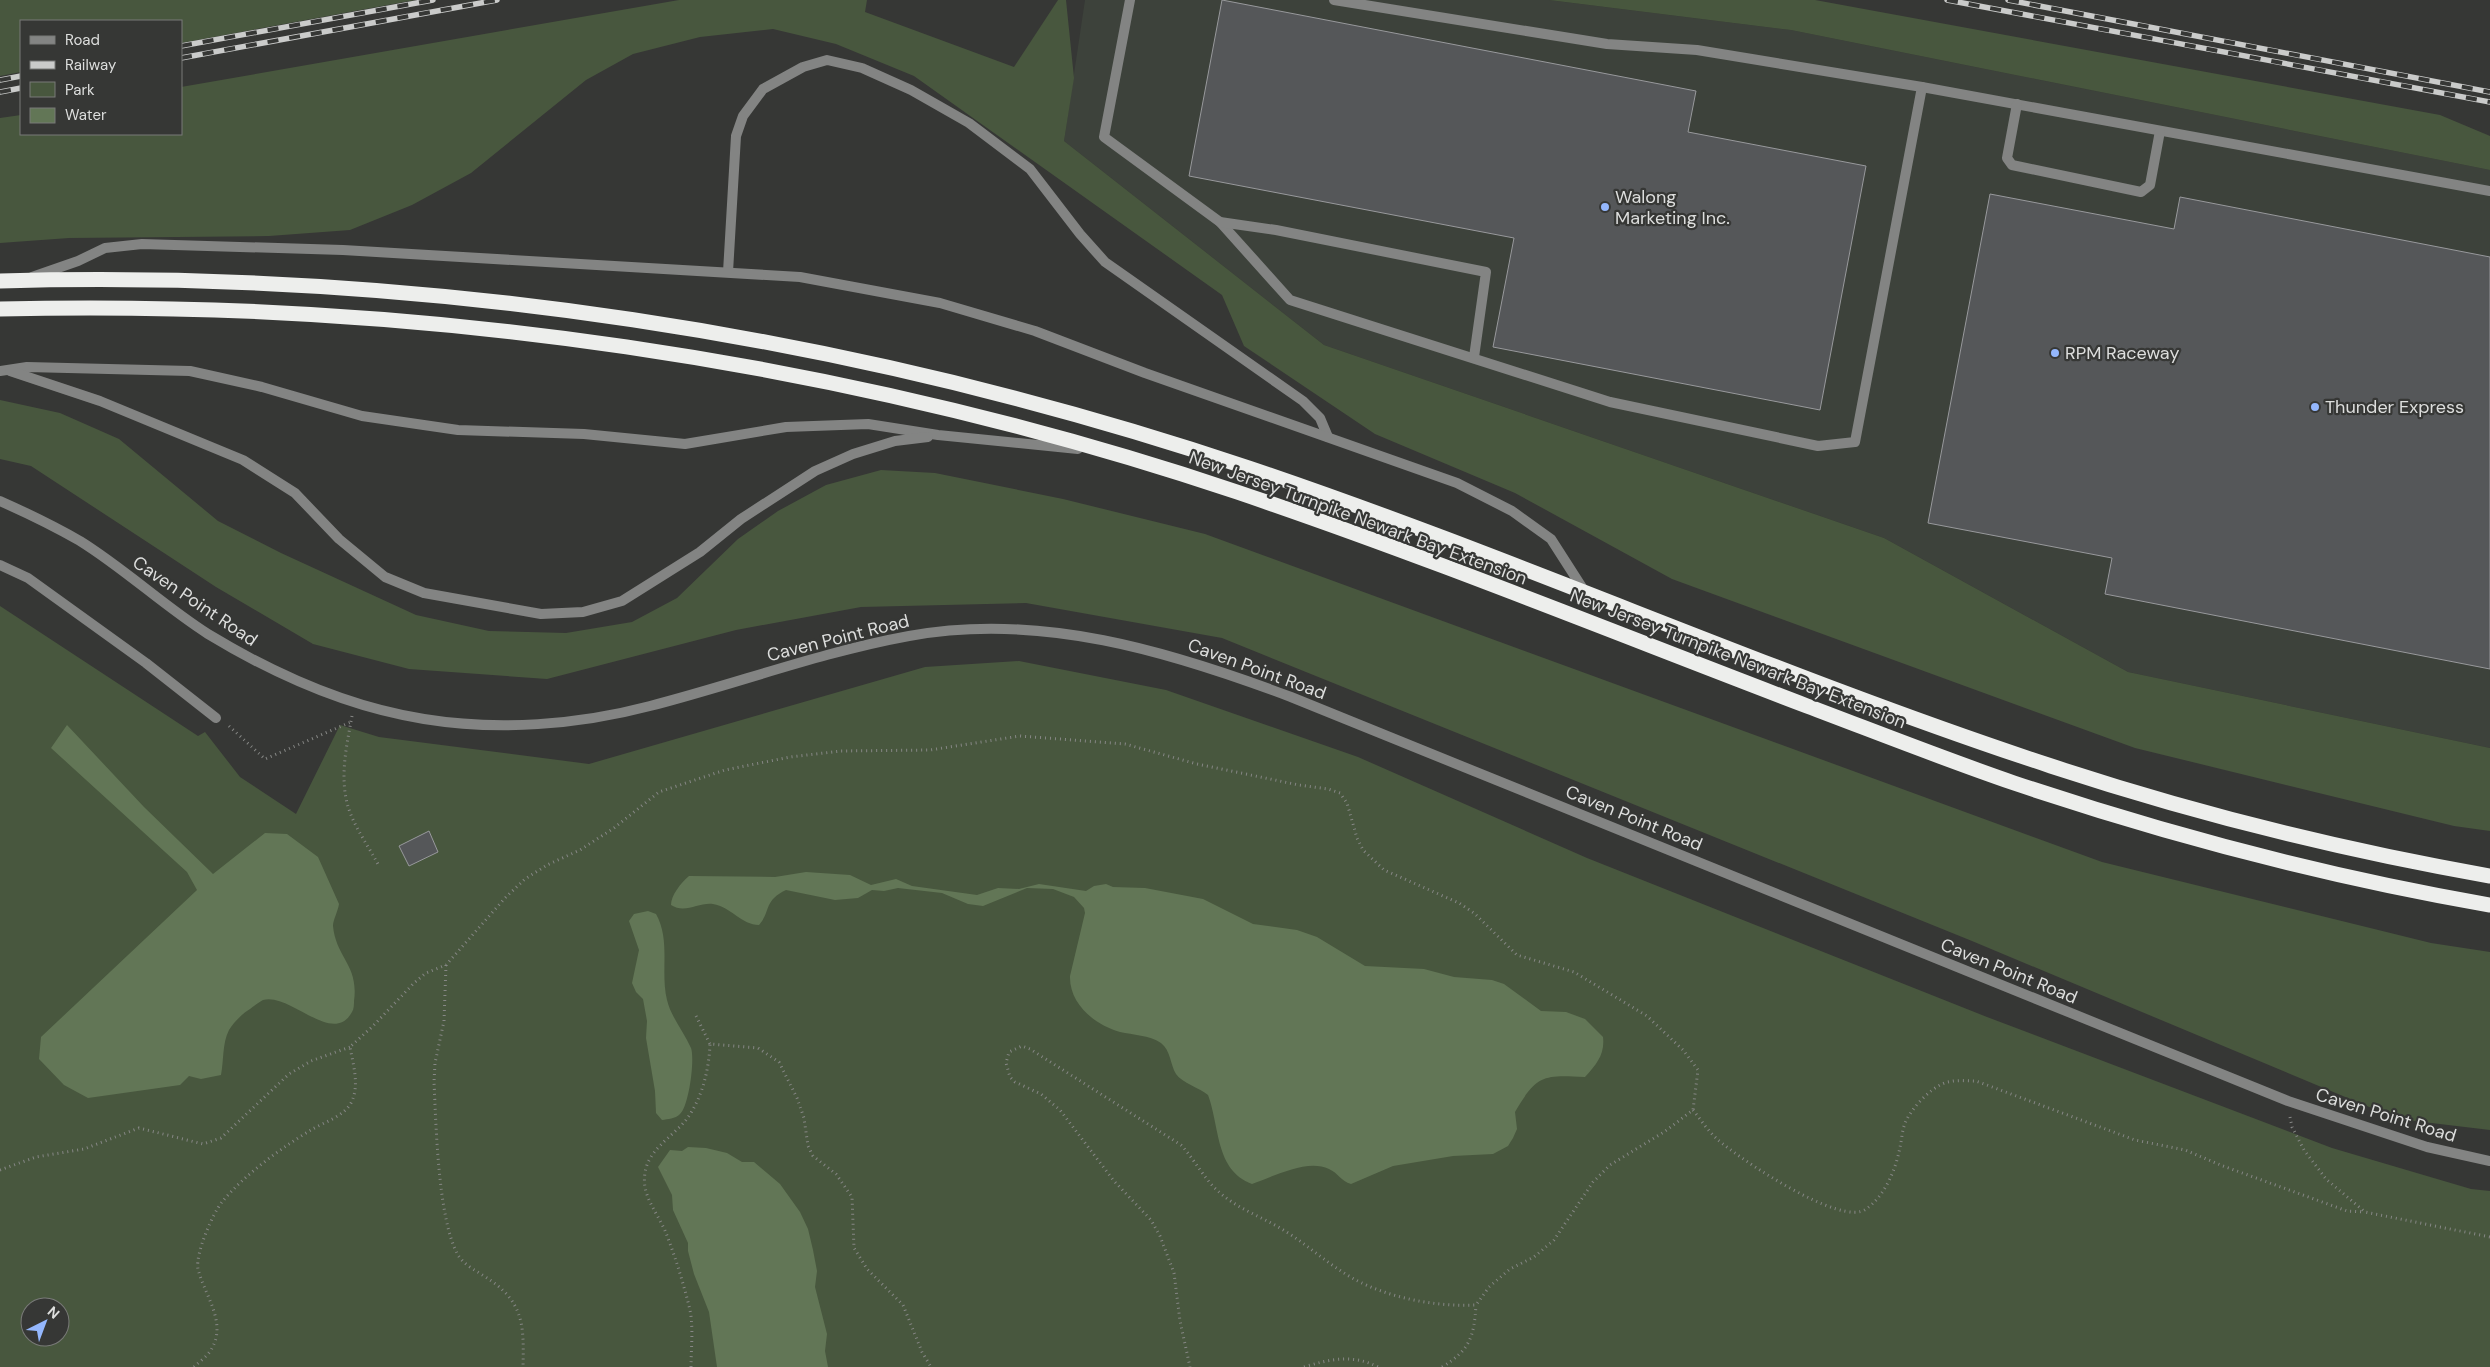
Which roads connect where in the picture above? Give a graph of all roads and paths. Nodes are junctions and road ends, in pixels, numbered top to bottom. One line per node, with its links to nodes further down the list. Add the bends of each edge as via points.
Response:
1 (1130, 0): 7 (street, via 1104,137)
2 (1334, 0): 3 (street, via 1607,44 1697,50)
3 (1922, 87): 4 (street); 12 (street, via 1855,442 1818,446 1710,425 1594,398)
4 (2017, 104): 5 (street); 5 (street, via 2007,158 2012,165 2141,192 2150,185)
5 (2160, 131): 6 (street)
6 (2490, 191)
7 (1220, 222): 12 (street, via 1290,300); 12 (street, via 1486,272)
8 (728, 272): 9 (street, via 343,250 142,244 105,248); 15 (street, via 800,276 940,303 1035,331); 15 (street, via 736,136 743,116 763,89 803,67 827,60 862,68 911,90 970,123 1030,169 1105,262 1302,401 1320,418)
9 (23, 280): 10 (highway, New Jersey Turnpike Newark Bay Extension); 19 (highway, New Jersey Turnpike Newark Bay Extension, via 228,283 423,295 643,322 794,348 985,391 1200,452 1335,498)
10 (0, 281)
11 (0, 309): 16 (highway, New Jersey Turnpike Newark Bay Extension, via 153,308 280,313 543,336 801,378 933,406)
12 (1474, 357)
13 (3, 370): 14 (street, via 28,367 190,371 262,387 362,416 458,430 584,434 685,444 786,427 868,424); 14 (street, via 100,400 243,460 296,494 339,539 385,578 424,593 541,614 583,612 622,601 700,552 741,519 815,471 853,454 895,441)
14 (938, 435): 16 (street)
15 (1328, 437): 19 (street, via 1457,483 1512,511 1551,539)
16 (1106, 452): 26 (highway, New Jersey Turnpike Newark Bay Extension, via 1322,522 2027,787 2248,853)
17 (0, 501): 20 (street, Caven Point Road, via 82,542 206,632 275,672)
18 (0, 565): 21 (street, via 28,578)
19 (1586, 593): 25 (highway, New Jersey Turnpike Newark Bay Extension, via 1962,735 2088,778 2303,838)
20 (355, 703): 22 (path); 31 (street, Caven Point Road, via 425,719 502,725 574,720 647,707 850,649 912,635 982,629 1050,630 1130,645 1210,666 1291,697)
21 (216, 718)
22 (351, 722): 23 (path, via 265,759); 24 (path, via 344,763 344,790 351,815)
23 (229, 726)
24 (379, 866)
25 (2490, 876)
26 (2490, 905)
27 (446, 965): 30 (path, via 426,973 414,983); 32 (path, via 525,879 614,828 659,792 688,781 790,757 930,750 1020,736 1125,744 1197,764 1328,788 1340,793 1347,803 1356,838 1363,850 1384,870 1459,903 1474,913 1516,955 1574,972 1653,1021 1698,1070); 39 (path, via 444,1022 434,1082 445,1211 458,1255 466,1265 504,1290 514,1301 522,1326)
28 (696, 1016): 29 (path)
29 (710, 1044): 40 (path, via 708,1064 696,1104 650,1158 644,1182 646,1194 666,1233 690,1308); 41 (path, via 758,1048 779,1062 804,1118 808,1146 814,1156 836,1174 852,1197 854,1248 868,1269 904,1305)
30 (350, 1047): 34 (path, via 311,1061 289,1074 221,1138 203,1144 139,1128 84,1149 28,1159); 38 (path, via 355,1090 351,1104 340,1115 310,1131 241,1181 221,1203 198,1256 198,1267 218,1322 217,1335 212,1349)
31 (2288, 1101): 33 (street, Caven Point Road, via 2426,1147); 35 (path, via 2292,1127 2304,1150 2326,1179)
32 (1693, 1110): 35 (path, via 1717,1138 1752,1164 1792,1190 1851,1214 1865,1210 1883,1190 1892,1175 1905,1122 1918,1104 1941,1084 1958,1080 1976,1081 2135,1140 2185,1150 2347,1211); 37 (path, via 1610,1165 1592,1182 1554,1240 1534,1257 1510,1269 1489,1287)
33 (2490, 1161)
34 (0, 1170)
35 (2364, 1212): 36 (path)
36 (2490, 1237)
37 (1476, 1305): 42 (path, via 1396,1296 1355,1280 1284,1230 1230,1201 1206,1178 1181,1145 1030,1049 1014,1048 1006,1059 1010,1077 1041,1094 1060,1110 1114,1181 1151,1220 1160,1236 1174,1273); 45 (path, via 1475,1326 1468,1346 1456,1359)
38 (194, 1367)
39 (523, 1367)
40 (692, 1367)
41 (930, 1367)
42 (1190, 1367)
43 (1304, 1367): 44 (path, via 1324,1360 1351,1358)
44 (1378, 1367)
45 (1442, 1367)

